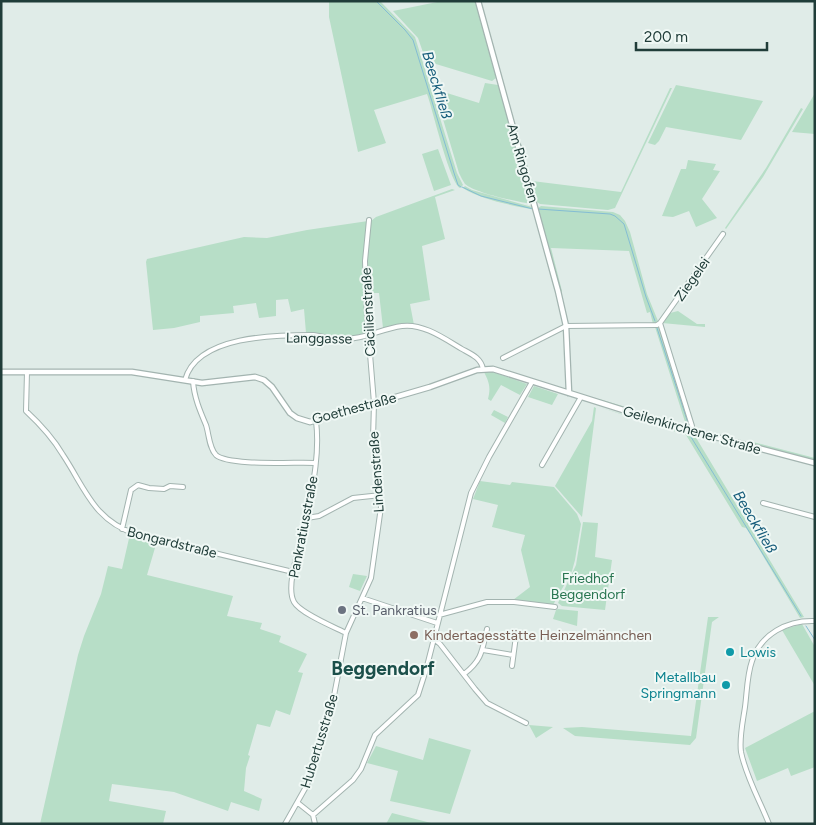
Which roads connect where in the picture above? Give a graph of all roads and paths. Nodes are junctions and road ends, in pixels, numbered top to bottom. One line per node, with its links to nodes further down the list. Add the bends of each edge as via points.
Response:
1 (478, 1): 5 (street, Am Ringofen)
2 (369, 220): 6 (street, Cäcilienstraße, via 365,261)
3 (724, 234): 4 (street, Ziegelei)
4 (660, 323): 5 (street); 18 (street)
5 (566, 326): 7 (street); 14 (street, Am Ringofen)
6 (369, 336): 8 (street, Langgasse, via 404,326 425,330 472,354); 11 (street, Langgasse, via 338,340 295,335 218,346 191,366); 16 (street, Cäcilienstraße)
7 (503, 358)
8 (483, 369): 13 (street, Goethestraße, via 494,369); 16 (street, Goethestraße)
9 (1, 372): 10 (street, Goethestraße)
10 (27, 372): 11 (street, Goethestraße, via 132,372); 27 (street, Bongardstraße, via 26,411 64,455 92,503)
11 (185, 380): 12 (street, Goethestraße)
12 (193, 381): 17 (street, Goethestraße, via 261,379 272,387 296,418); 19 (street, via 194,393 216,455 234,461)
13 (532, 382): 14 (street, Goethestraße); 31 (street, via 471,493)
14 (569, 394): 15 (street, Geilenkirchener Straße)
15 (581, 397): 18 (street, Geilenkirchener Straße); 21 (street)
16 (374, 403): 17 (street, Goethestraße); 23 (street, Lindenstraße, via 374,456)
17 (316, 421): 19 (street, Pankratiusstraße)
18 (692, 431): 20 (street, Geilenkirchener Straße)
19 (315, 463): 26 (street, Pankratiusstraße)
20 (815, 463)
21 (542, 465)
22 (183, 487): 27 (street, via 134,487)
23 (381, 494): 26 (street, via 353,498 319,516); 29 (street, Lindenstraße, via 371,578)
24 (763, 503): 25 (street)
25 (815, 517)
26 (307, 518): 28 (street, Pankratiusstraße)
27 (122, 529): 28 (street, Bongardstraße)
28 (293, 572): 35 (street, Pankratiusstraße, via 292,595 298,607)
29 (362, 598): 33 (street); 35 (street, Hubertusstraße)
30 (555, 606): 31 (street, via 488,602)
31 (439, 615): 33 (street)
32 (815, 621): 47 (street, via 801,621 777,629 759,647 752,662 741,752)
33 (437, 623): 37 (street)
34 (486, 629): 38 (street)
35 (346, 633): 43 (street, Hubertusstraße, via 333,700 307,785)
36 (516, 636): 39 (street)
37 (433, 638): 41 (street); 44 (street, via 418,695 376,735 353,780)
38 (483, 650): 39 (street); 41 (street, via 477,662)
39 (514, 655): 40 (street)
40 (512, 666)
41 (464, 674): 42 (street, via 487,702)
42 (526, 723)
43 (298, 803): 44 (street); 45 (street, Hubertusstraße)
44 (312, 815): 46 (street)
45 (285, 824)
46 (316, 824)
47 (769, 824)

